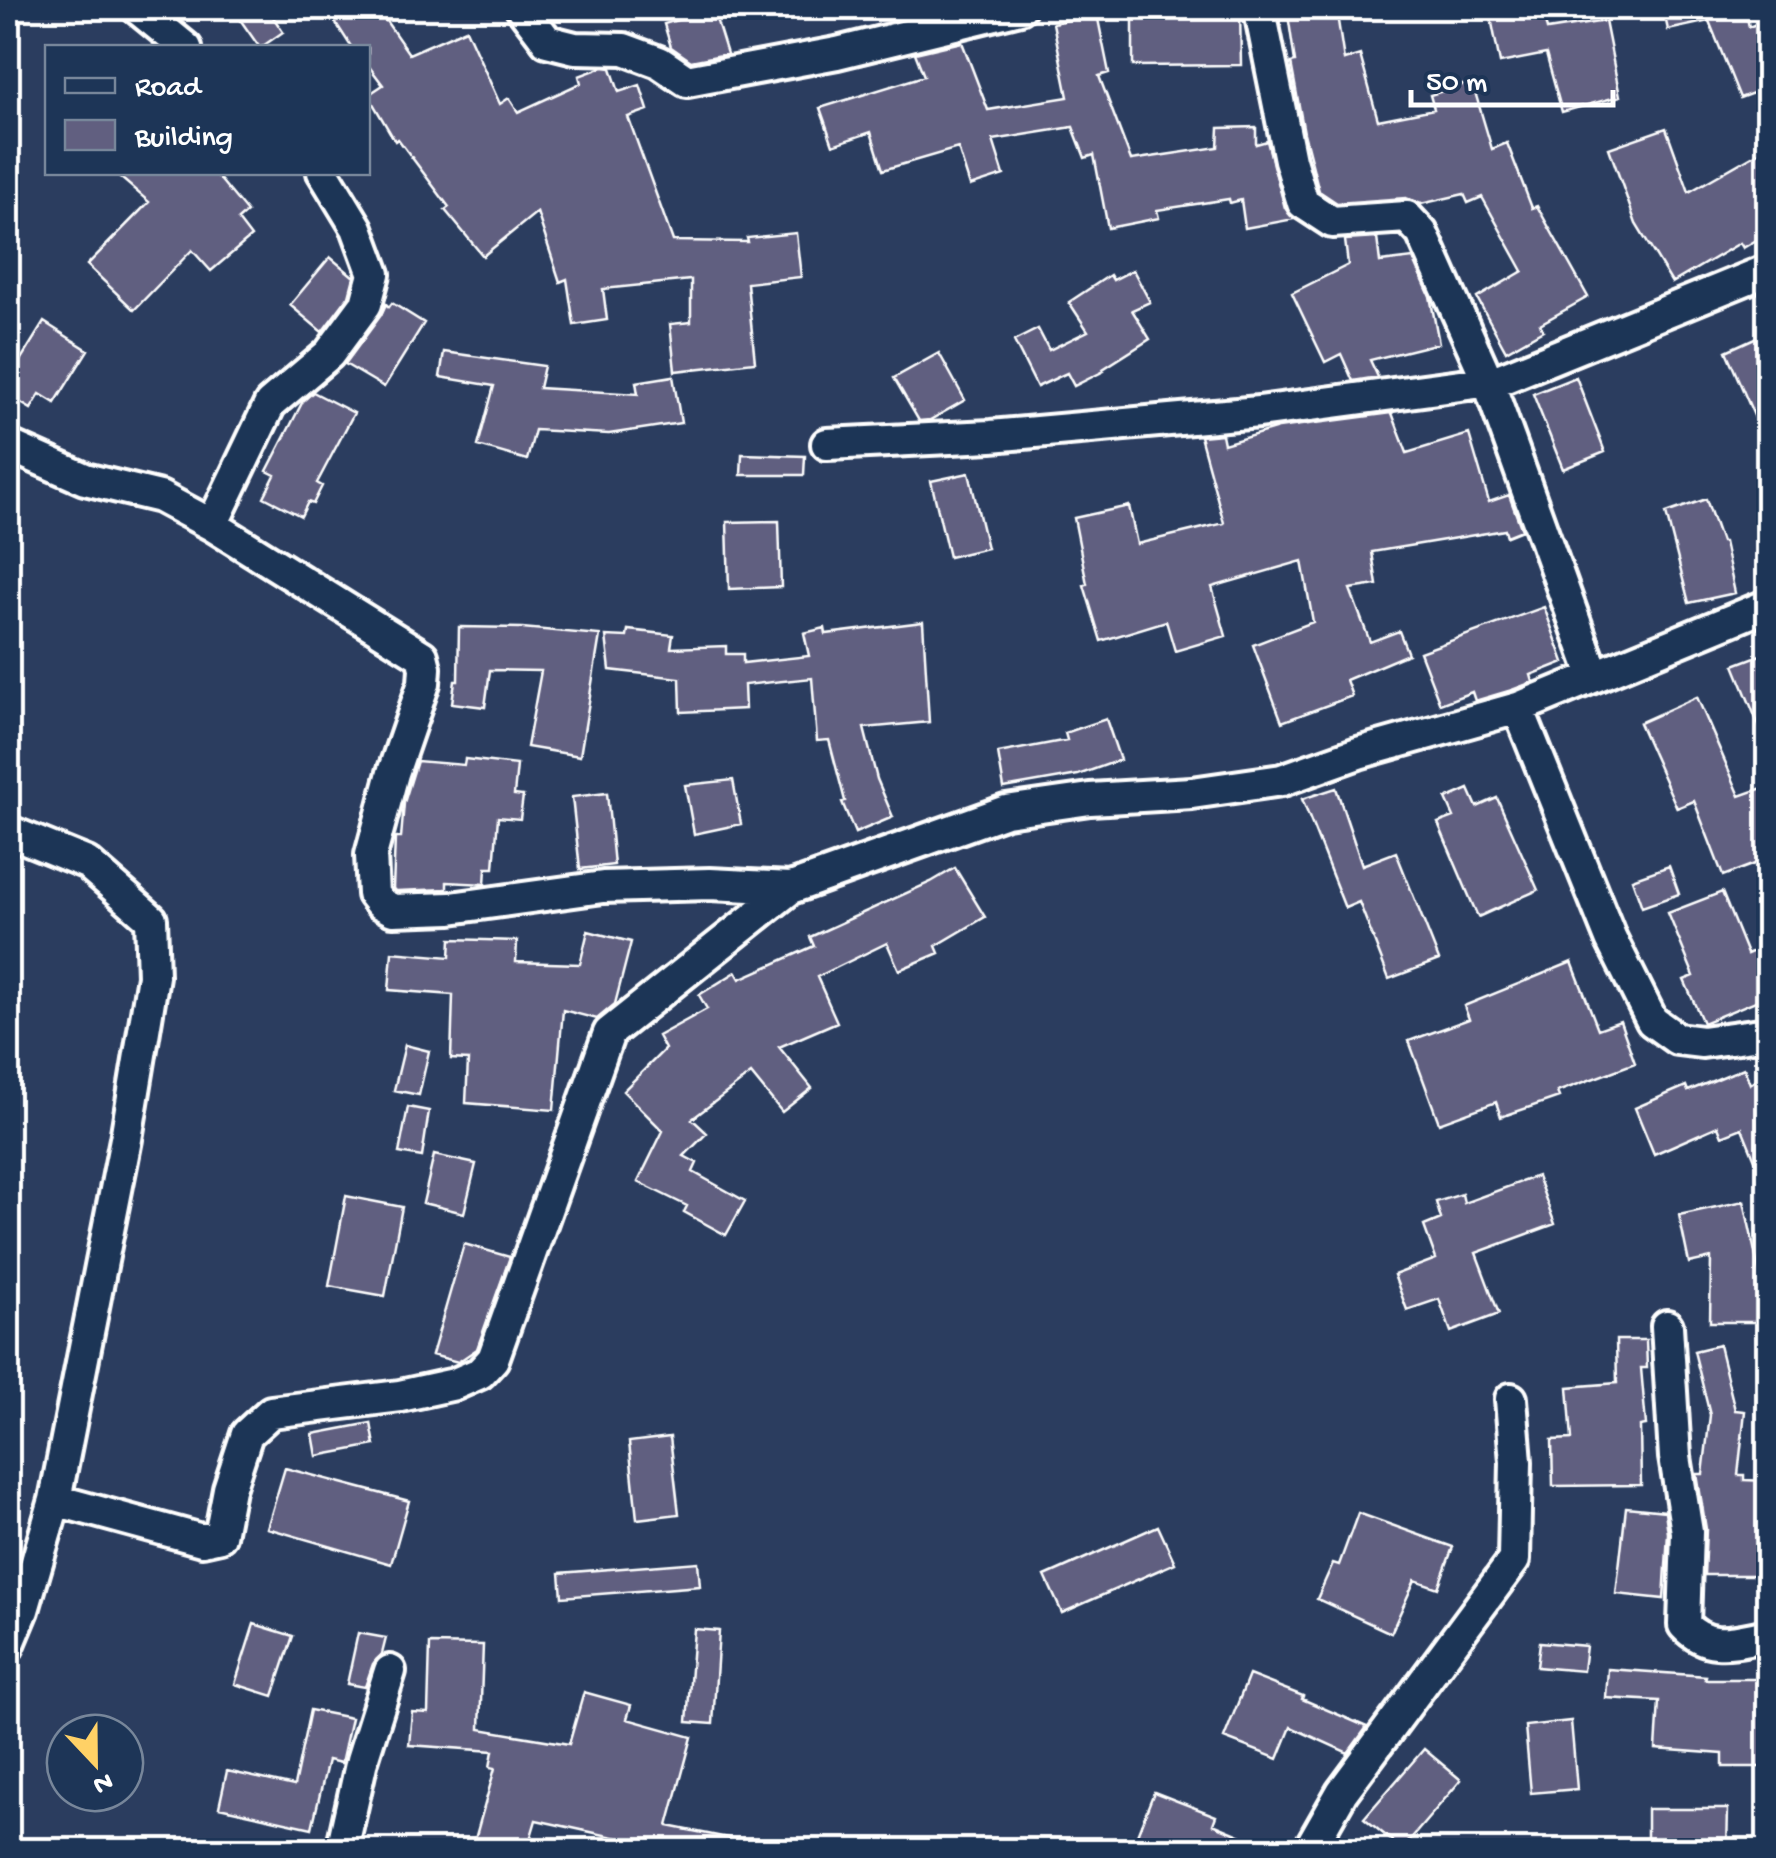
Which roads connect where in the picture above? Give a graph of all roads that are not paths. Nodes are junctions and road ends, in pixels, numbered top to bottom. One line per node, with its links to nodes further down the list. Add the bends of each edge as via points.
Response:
1 (137, 8): 5 (street)
2 (522, 8): 3 (street, via 547,40 624,49 686,81 838,53)
3 (1020, 8)
4 (1264, 8): 8 (street, via 1303,204 1332,222 1407,218 1422,233)
5 (182, 45)
6 (325, 175): 11 (street, via 374,274 366,304 328,354 270,404)
7 (1768, 270): 8 (street)
8 (1488, 381): 9 (street, via 1259,412); 13 (street)
9 (827, 444)
10 (8, 445): 11 (street, via 85,479 160,497)
11 (212, 525): 16 (street, via 422,656 424,683 370,855 372,894 380,903 393,910 452,908 603,887)
12 (1768, 605): 13 (street)
13 (1594, 675): 14 (street)
14 (1518, 708): 16 (street, via 1282,780 1006,811); 17 (street, via 1611,938 1652,1021 1676,1039 1702,1042)
15 (8, 831): 20 (street, via 87,863 151,918 153,976)
16 (791, 888): 20 (street, via 610,1033 493,1359 480,1372 400,1396 271,1412 247,1434 220,1536 202,1540)
17 (1768, 1033)
18 (1667, 1326): 21 (street, via 1687,1532 1684,1625 1697,1639 1714,1643)
19 (1512, 1399): 25 (street, via 1514,1560 1342,1792)
20 (55, 1500): 22 (street)
21 (1768, 1635)
22 (8, 1646)
23 (390, 1670): 24 (street)
24 (342, 1850)
25 (1309, 1850)

